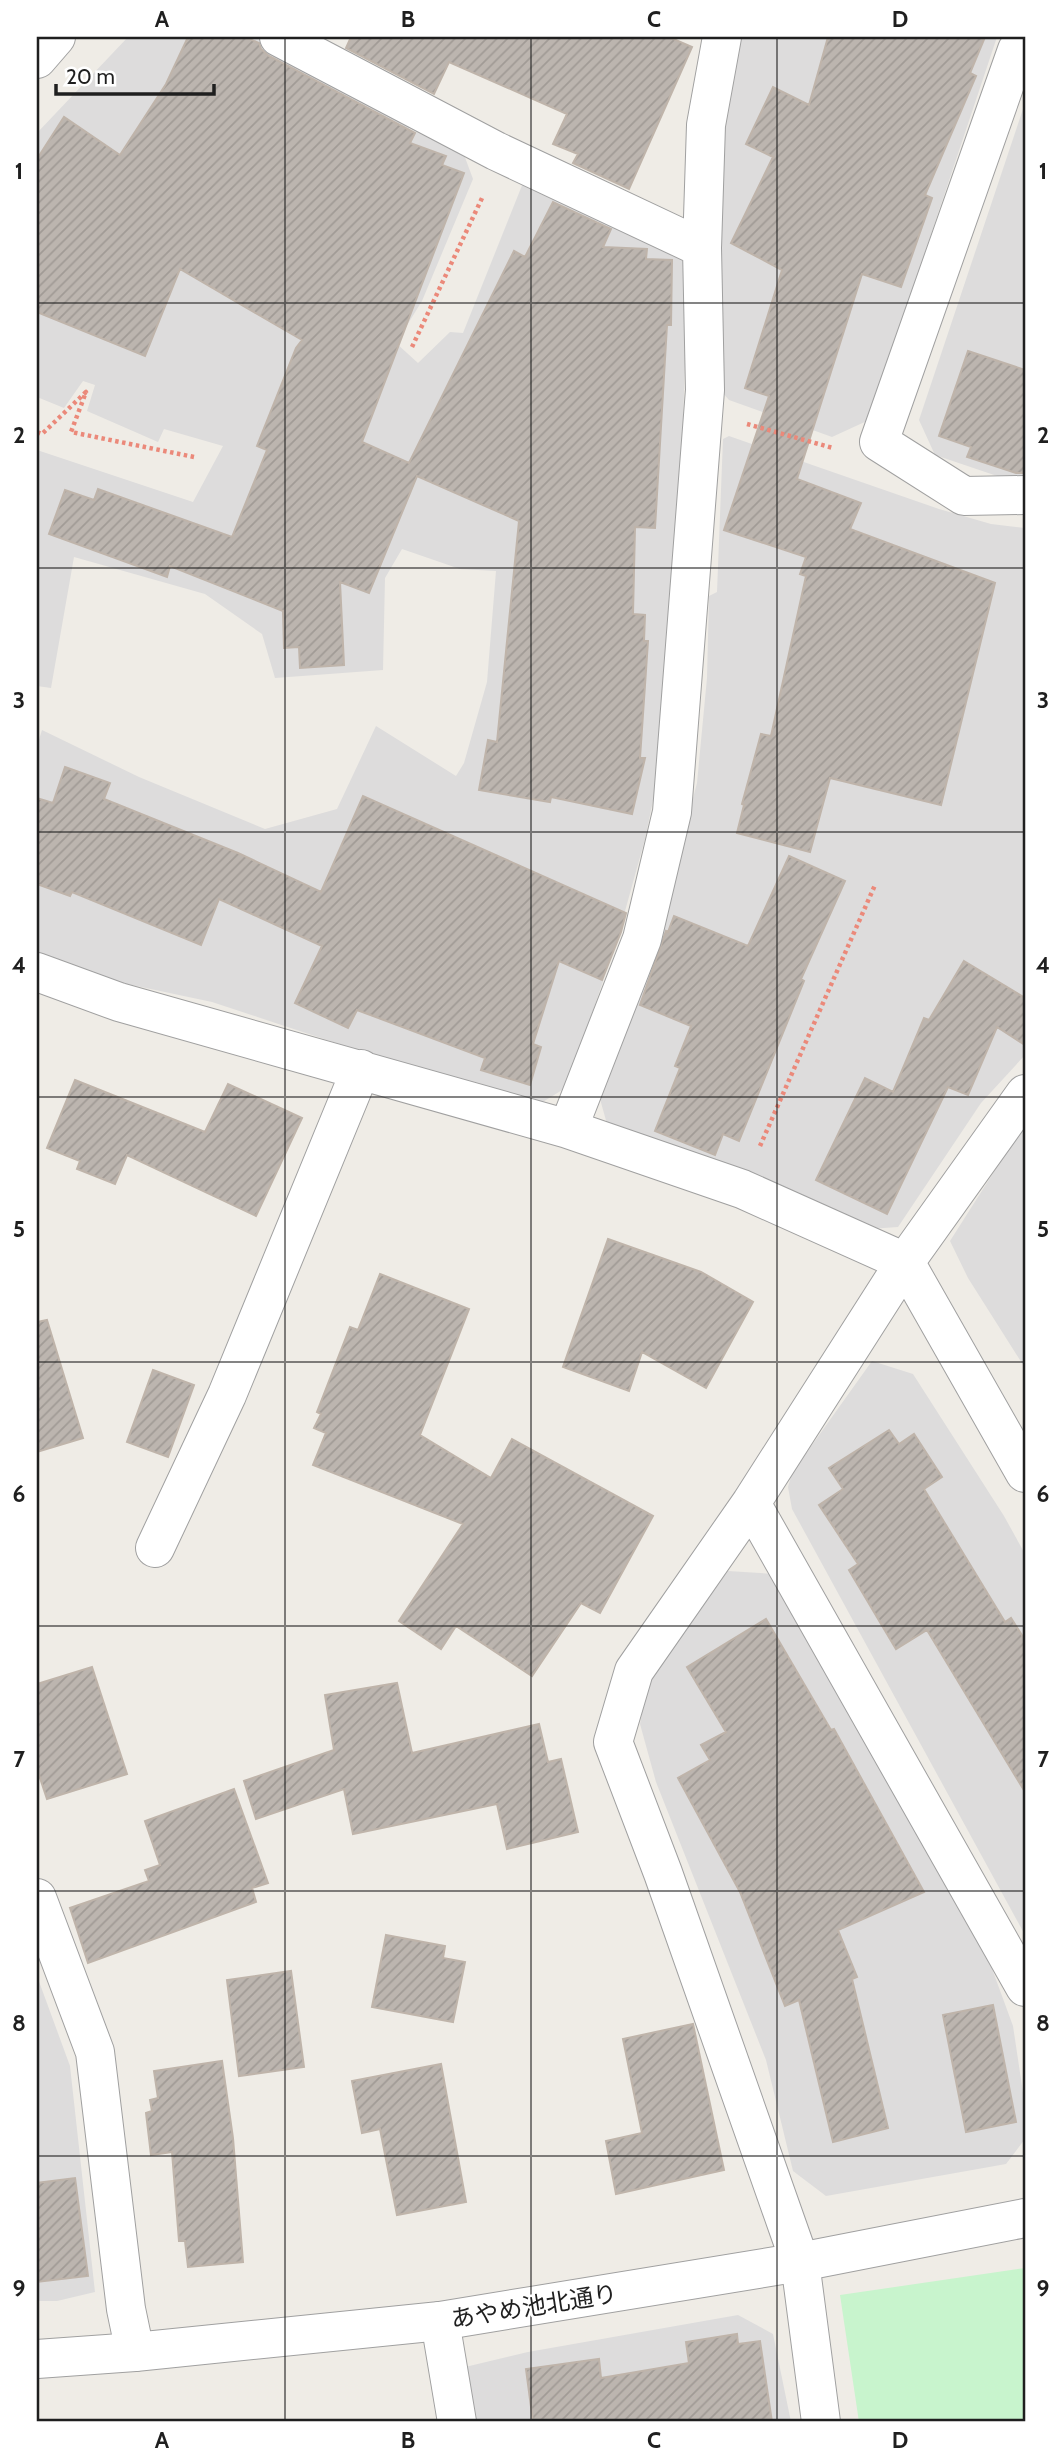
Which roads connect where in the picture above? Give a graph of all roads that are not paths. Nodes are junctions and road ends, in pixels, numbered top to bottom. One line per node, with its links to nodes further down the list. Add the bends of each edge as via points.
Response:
1 (55, 37): 5 (street)
2 (279, 37): 6 (street, via 502,154)
3 (722, 37): 6 (street, via 706,125)
4 (1025, 44): 7 (street, via 1017,50 879,442 964,496)
5 (37, 60)
6 (702, 248): 11 (street, via 705,390 672,812 642,939)
7 (1025, 495)
8 (37, 972): 9 (street, via 120,1002)
9 (361, 1069): 11 (street); 15 (street, via 227,1395)
10 (1025, 1094): 12 (street)
11 (568, 1129): 12 (street, via 742,1188)
12 (905, 1262): 13 (street); 14 (street)
13 (1025, 1473)
14 (751, 1503): 17 (street); 19 (street, via 634,1671 613,1741)
15 (155, 1548)
16 (37, 1898): 21 (street, via 95,2052)
17 (1025, 1987)
18 (1025, 2218): 19 (street, あやめ池北通り)
19 (800, 2263): 20 (street, あやめ池北通り); 24 (street)
20 (440, 2321): 21 (street, あやめ池北通り); 23 (street)
21 (135, 2351): 22 (street, あやめ池北通り)
22 (37, 2359)
23 (457, 2422)
24 (821, 2422)

